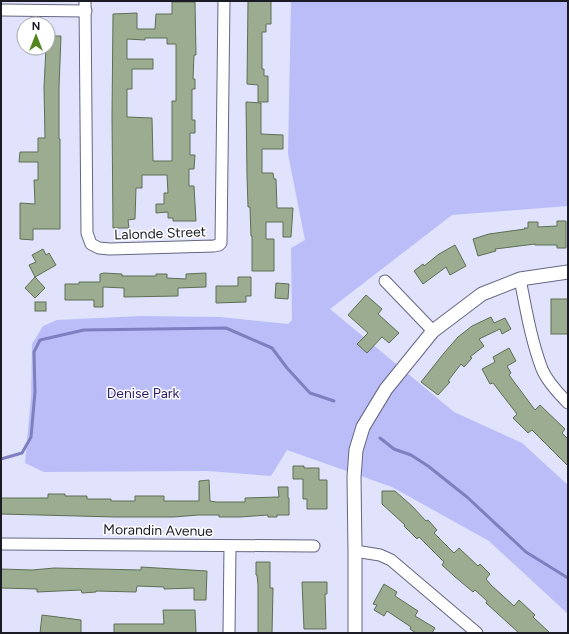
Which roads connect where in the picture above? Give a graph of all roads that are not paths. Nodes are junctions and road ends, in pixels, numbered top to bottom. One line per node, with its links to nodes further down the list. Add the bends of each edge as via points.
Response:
1 (224, 1): 2 (street, Lalonde Street, via 222,227 221,243 214,246 110,249 91,244 87,233)
2 (86, 6): 3 (street)
3 (1, 10)
4 (568, 272): 5 (street)
5 (520, 279): 7 (street, via 482,294); 8 (street, via 543,370)
6 (385, 281): 7 (street)
7 (433, 331): 12 (street, via 386,388 363,427 356,450 354,477)
8 (568, 403)
9 (1, 544): 10 (street, Morandin Avenue)
10 (230, 546): 11 (street, Morandin Avenue); 13 (street)
11 (314, 546)
12 (356, 552): 14 (street); 15 (street, via 380,555 391,560)
13 (229, 633)
14 (355, 633)
15 (477, 633)

